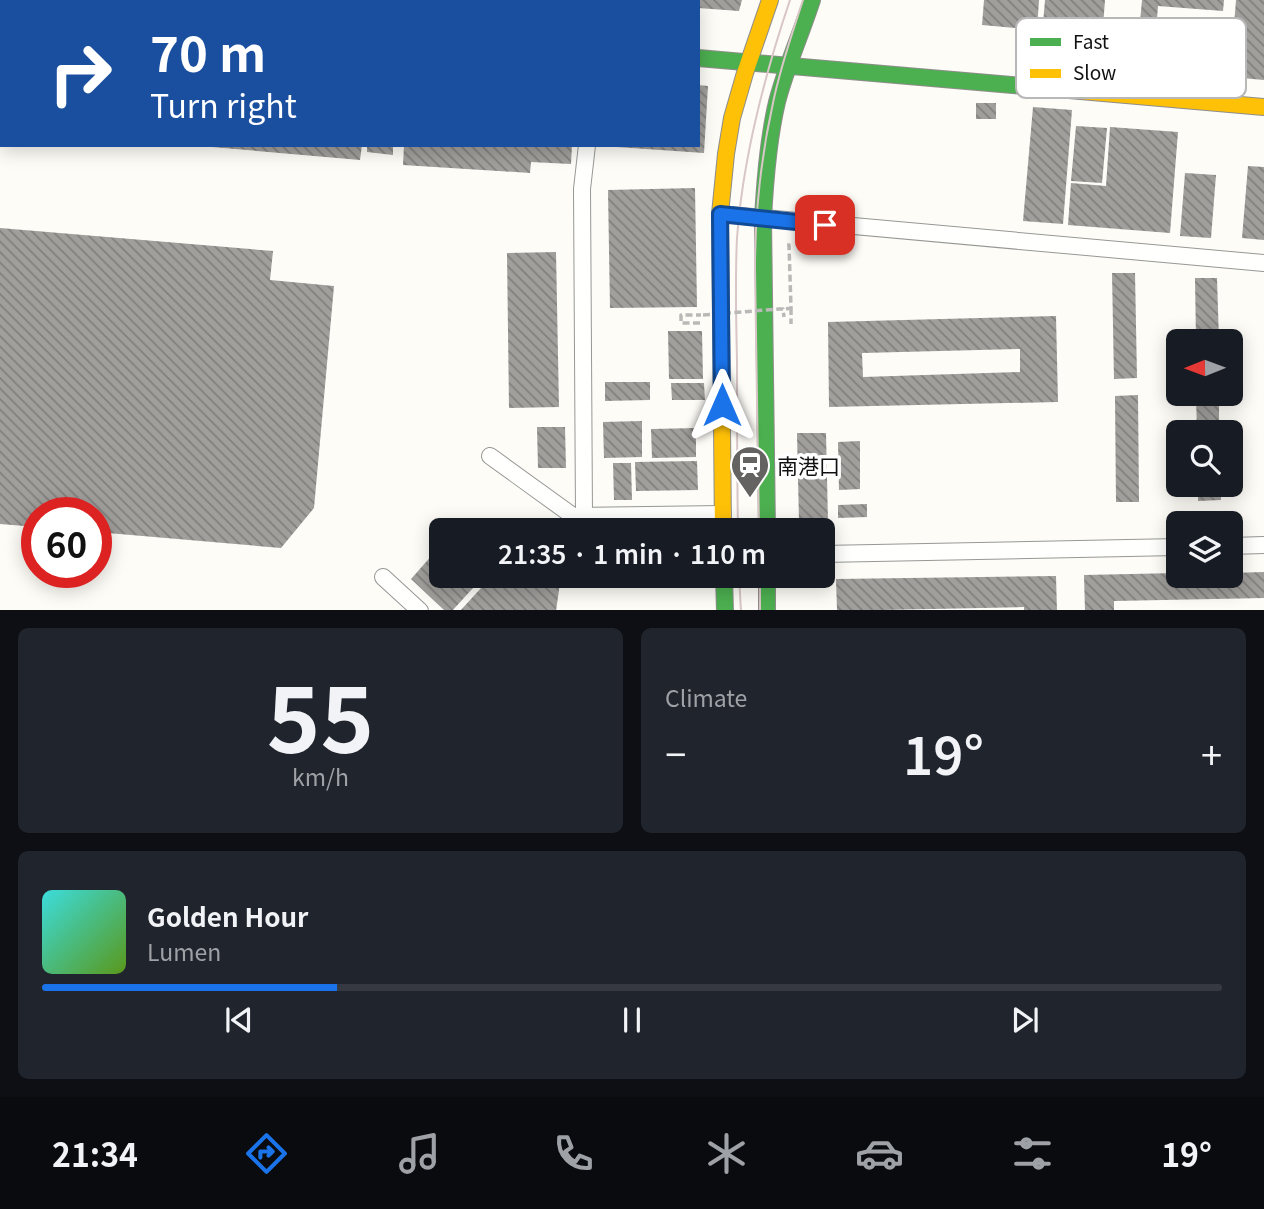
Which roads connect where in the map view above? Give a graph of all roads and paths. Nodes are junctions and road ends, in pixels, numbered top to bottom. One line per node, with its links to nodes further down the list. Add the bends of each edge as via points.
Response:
1 (770, 0): 4 (main road)
2 (813, 0): 5 (main road)
3 (700, 58): 4 (main road)
4 (748, 62): 5 (main road); 10 (main road, via 726,149)
5 (789, 65): 6 (main road); 11 (main road, via 769,141)
6 (1016, 85)
7 (1162, 98): 8 (main road)
8 (1264, 107)
9 (587, 147): 18 (street, via 582,189)
10 (720, 214): 11 (street); 20 (main road)
11 (763, 219): 12 (street); 21 (main road)
12 (1264, 263)
13 (783, 309): 14 (path, bridge); 15 (path, bridge, via 681,315 681,323); 16 (path, bridge, via 791,306)
14 (784, 317)
15 (700, 323)
16 (791, 324)
17 (490, 456): 18 (street, via 573,516)
18 (584, 516): 19 (street)
19 (630, 518)
20 (723, 518)
21 (766, 518)
22 (1264, 545): 23 (street)
23 (1243, 546)
24 (1166, 547): 25 (street)
25 (835, 554)
26 (383, 577): 29 (street)
27 (724, 588): 30 (main road)
28 (767, 588): 31 (main road)
29 (419, 610)
30 (725, 610)
31 (768, 610)

